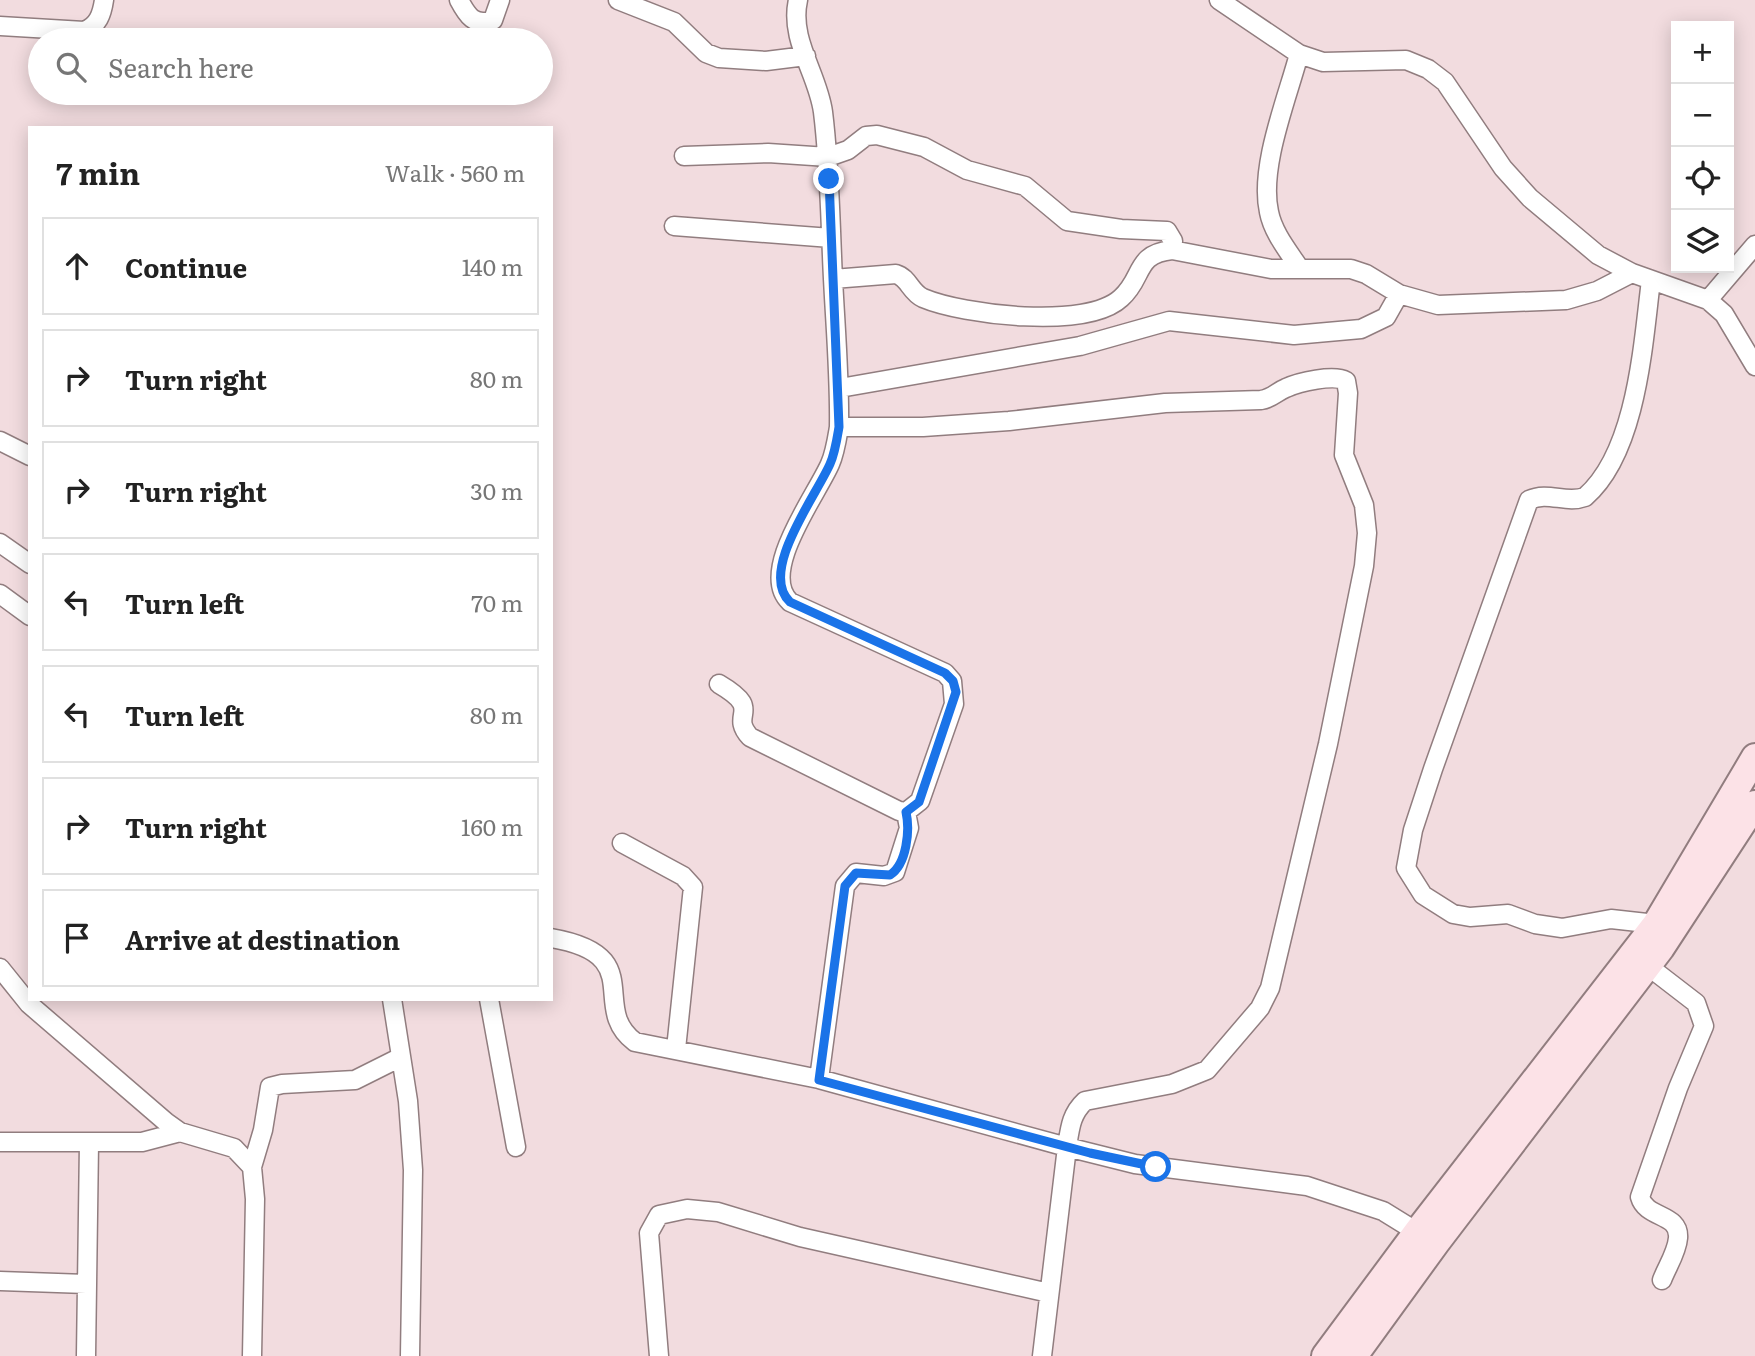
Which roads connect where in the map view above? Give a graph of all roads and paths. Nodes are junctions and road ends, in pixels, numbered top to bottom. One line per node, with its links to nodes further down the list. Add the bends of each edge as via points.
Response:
1 (104, 0): 9 (street)
2 (458, 0): 3 (street, via 467,16 485,23 493,20)
3 (500, 0)
4 (618, 0): 11 (street, via 674,22 706,53 719,58 766,61)
5 (798, 0): 11 (street, via 795,20)
6 (1227, 3): 10 (street)
7 (0, 26): 8 (street)
8 (34, 28)
9 (93, 28)
10 (1299, 54): 18 (street, via 1271,159 1267,192 1269,214); 19 (street, via 1323,62 1406,60 1428,69 1445,82 1503,168 1530,198 1598,254)
11 (806, 56): 13 (street, via 822,108)
12 (684, 156): 13 (street, via 768,153)
13 (828, 157): 15 (street); 17 (street, via 848,150 866,136 914,144 967,170 1025,186 1068,221 1167,232)
14 (674, 226): 15 (street)
15 (831, 238): 20 (street)
16 (1755, 245): 23 (street)
17 (1172, 250): 18 (street, via 1271,269); 20 (street, via 1147,258 1120,299 1107,307 1044,316 965,311 917,295 896,274)
18 (1300, 269): 22 (street, via 1352,269)
19 (1632, 273): 21 (street); 22 (street, via 1597,291 1545,302 1438,305)
20 (833, 279): 25 (street)
21 (1651, 280): 23 (street); 38 (street, via 1639,376 1616,451 1585,497 1529,500 1433,769 1406,868 1423,895 1453,914 1508,914 1562,928 1611,919)
22 (1399, 295): 25 (street, via 1386,317 1361,329 1294,335 1169,321 1080,346)
23 (1708, 300): 24 (street, via 1724,314)
24 (1755, 366)
25 (840, 388): 26 (street)
26 (839, 427): 36 (street, via 832,460 793,535 779,585 790,602 945,673 953,681 954,704 919,802); 51 (street, via 923,427 1165,403 1261,400 1288,387 1334,378 1342,378 1348,387 1344,455 1364,505 1364,566 1328,744 1270,988 1260,1008 1207,1070 1172,1084 1085,1101 1071,1122)
27 (0, 441): 28 (street)
28 (28, 455)
29 (0, 543): 30 (street)
30 (28, 563)
31 (0, 594): 32 (street)
32 (28, 615)
33 (719, 684): 36 (street, via 742,699 742,722 751,737 889,808)
34 (1755, 757): 38 (street)
35 (1755, 804): 40 (street)
36 (906, 812): 46 (street, via 909,828 895,872 884,876 856,873 845,886)
37 (622, 843): 44 (street, via 683,876 693,887)
38 (1656, 924): 53 (street)
39 (553, 938): 44 (street, via 598,953 608,967 626,1036 635,1042)
40 (1648, 966): 54 (street, via 1696,1003 1704,1026 1640,1197 1648,1212 1677,1228 1677,1245); 64 (street)
41 (0, 968): 47 (street, via 29,1004)
42 (392, 1001): 45 (street)
43 (489, 1001): 50 (street)
44 (676, 1049): 46 (street)
45 (401, 1057): 52 (street, via 355,1080 270,1087); 60 (street, via 413,1170)
46 (819, 1080): 51 (street)
47 (180, 1132): 49 (street, via 142,1142); 52 (street, via 234,1148)
48 (0, 1142): 49 (street)
49 (89, 1143): 56 (street)
50 (516, 1147)
51 (1068, 1147): 53 (street, via 1135,1164 1307,1185 1383,1211); 57 (street)
52 (252, 1167): 59 (street)
53 (1416, 1232): 63 (street)
54 (1662, 1280)
55 (0, 1281): 56 (street)
56 (86, 1284): 58 (street)
57 (1049, 1293): 61 (street, via 800,1237 718,1212 670,1212 659,1215 649,1233); 62 (street)
58 (86, 1356)
59 (252, 1356)
60 (410, 1356)
61 (659, 1356)
62 (1042, 1356)
63 (1325, 1356)
64 (1354, 1356)

